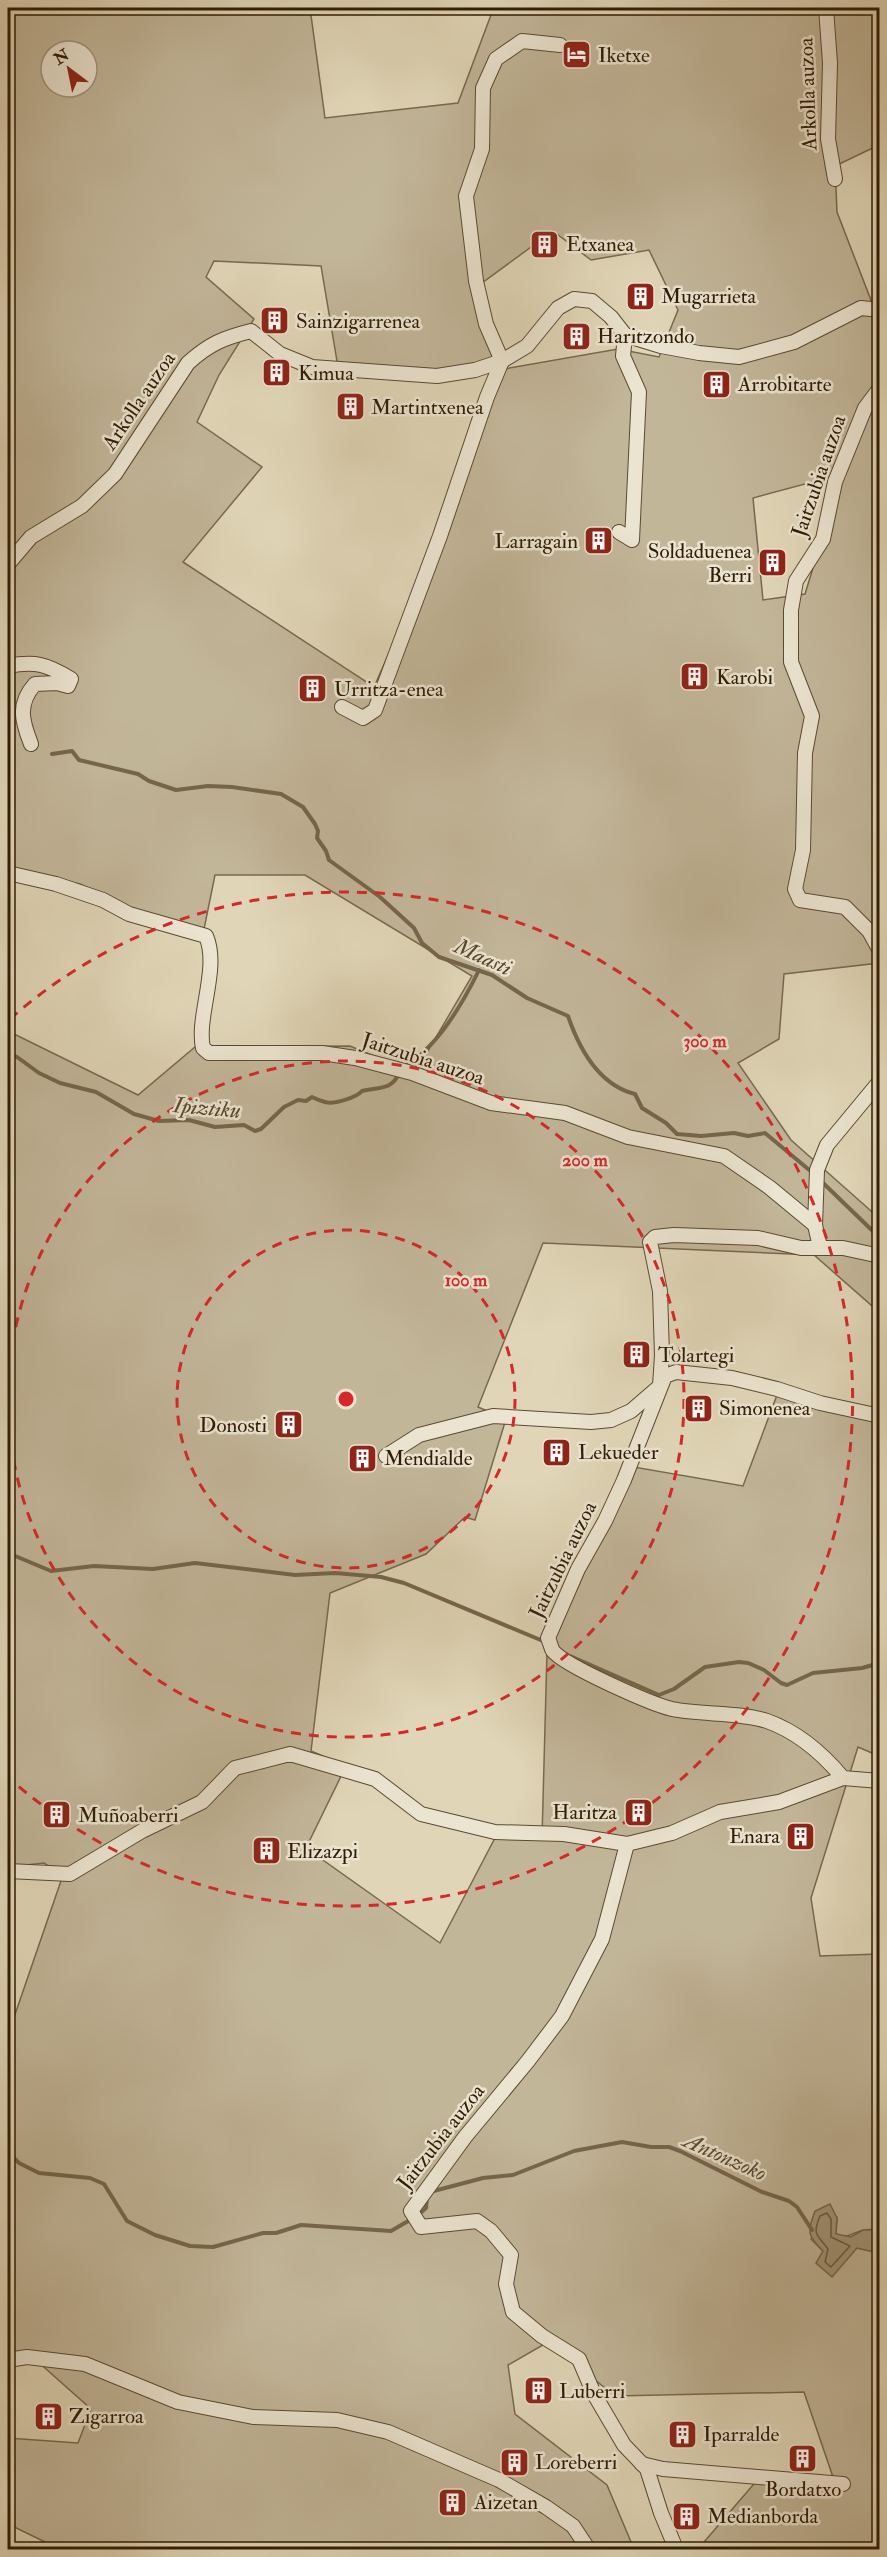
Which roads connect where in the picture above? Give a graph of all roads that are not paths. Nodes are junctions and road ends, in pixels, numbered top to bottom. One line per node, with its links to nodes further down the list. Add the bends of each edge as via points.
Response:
1 (826, 8): 3 (street, Arkolla auzoa, via 830,63 828,139)
2 (560, 45): 6 (street, via 522,41 496,59 483,88 482,149 466,195 468,230 486,324)
3 (835, 178)
4 (879, 310): 5 (street, via 861,308 794,342 739,357 680,349)
5 (625, 334): 6 (street, Arkolla auzoa, via 592,301 574,298 558,308 527,346); 8 (street, via 623,356 639,392 632,540)
6 (502, 361): 9 (street, Arkolla auzoa, via 437,376 386,374 312,367 280,354 251,331 220,339 188,363 115,474 82,506 31,537); 11 (street, via 375,710 363,718)
7 (879, 388): 14 (street, Jaitzubia auzoa, via 865,408 835,482 823,539 796,581 791,610 791,662 812,716 805,753 803,850 795,890 800,900 845,907 869,931)
8 (619, 532)
9 (8, 564)
10 (8, 666): 12 (street, via 31,662 53,667 71,679 68,686 35,684 26,694 22,721)
11 (342, 707)
12 (31, 744)
13 (8, 873): 16 (street, Jaitzubia auzoa, via 56,884 103,900 129,914 206,936 210,945 208,990 201,1039 209,1053 322,1053 355,1058 412,1073 491,1103 566,1113 628,1137 724,1156)
14 (879, 951)
15 (879, 1081): 16 (street, via 827,1145 817,1170)
16 (815, 1225): 17 (street)
17 (820, 1247): 18 (street, Jaitzubia auzoa); 19 (street, Jaitzubia auzoa, via 801,1248 758,1238 655,1237 650,1242 660,1291)
18 (879, 1256)
19 (660, 1386): 20 (street, via 665,1376 676,1372 732,1378); 21 (street, via 631,1411 611,1419 591,1422 493,1416 419,1435); 22 (street, Jaitzubia auzoa, via 619,1491 548,1638 554,1652 619,1689 671,1709 765,1720 809,1744)
20 (879, 1416)
21 (386, 1456)
22 (843, 1778): 23 (street); 24 (street, via 779,1802 720,1812 672,1833)
23 (879, 1781)
24 (627, 1844): 25 (street, via 564,1834 495,1832 421,1814 375,1779 290,1754 235,1768 202,1802 142,1830 70,1874); 27 (street, Jaitzubia auzoa, via 602,1939 562,2016 411,2211 422,2227 477,2221 491,2231 511,2255 506,2284 513,2312 579,2359 624,2445)
25 (8, 1871)
26 (8, 2360): 29 (street, via 27,2357 85,2364 178,2402 253,2417 337,2420 388,2432 499,2480 537,2502 573,2526)
27 (642, 2464): 28 (street); 30 (street, Jaitzubia auzoa)
28 (843, 2484)
29 (589, 2550)
30 (674, 2550)

